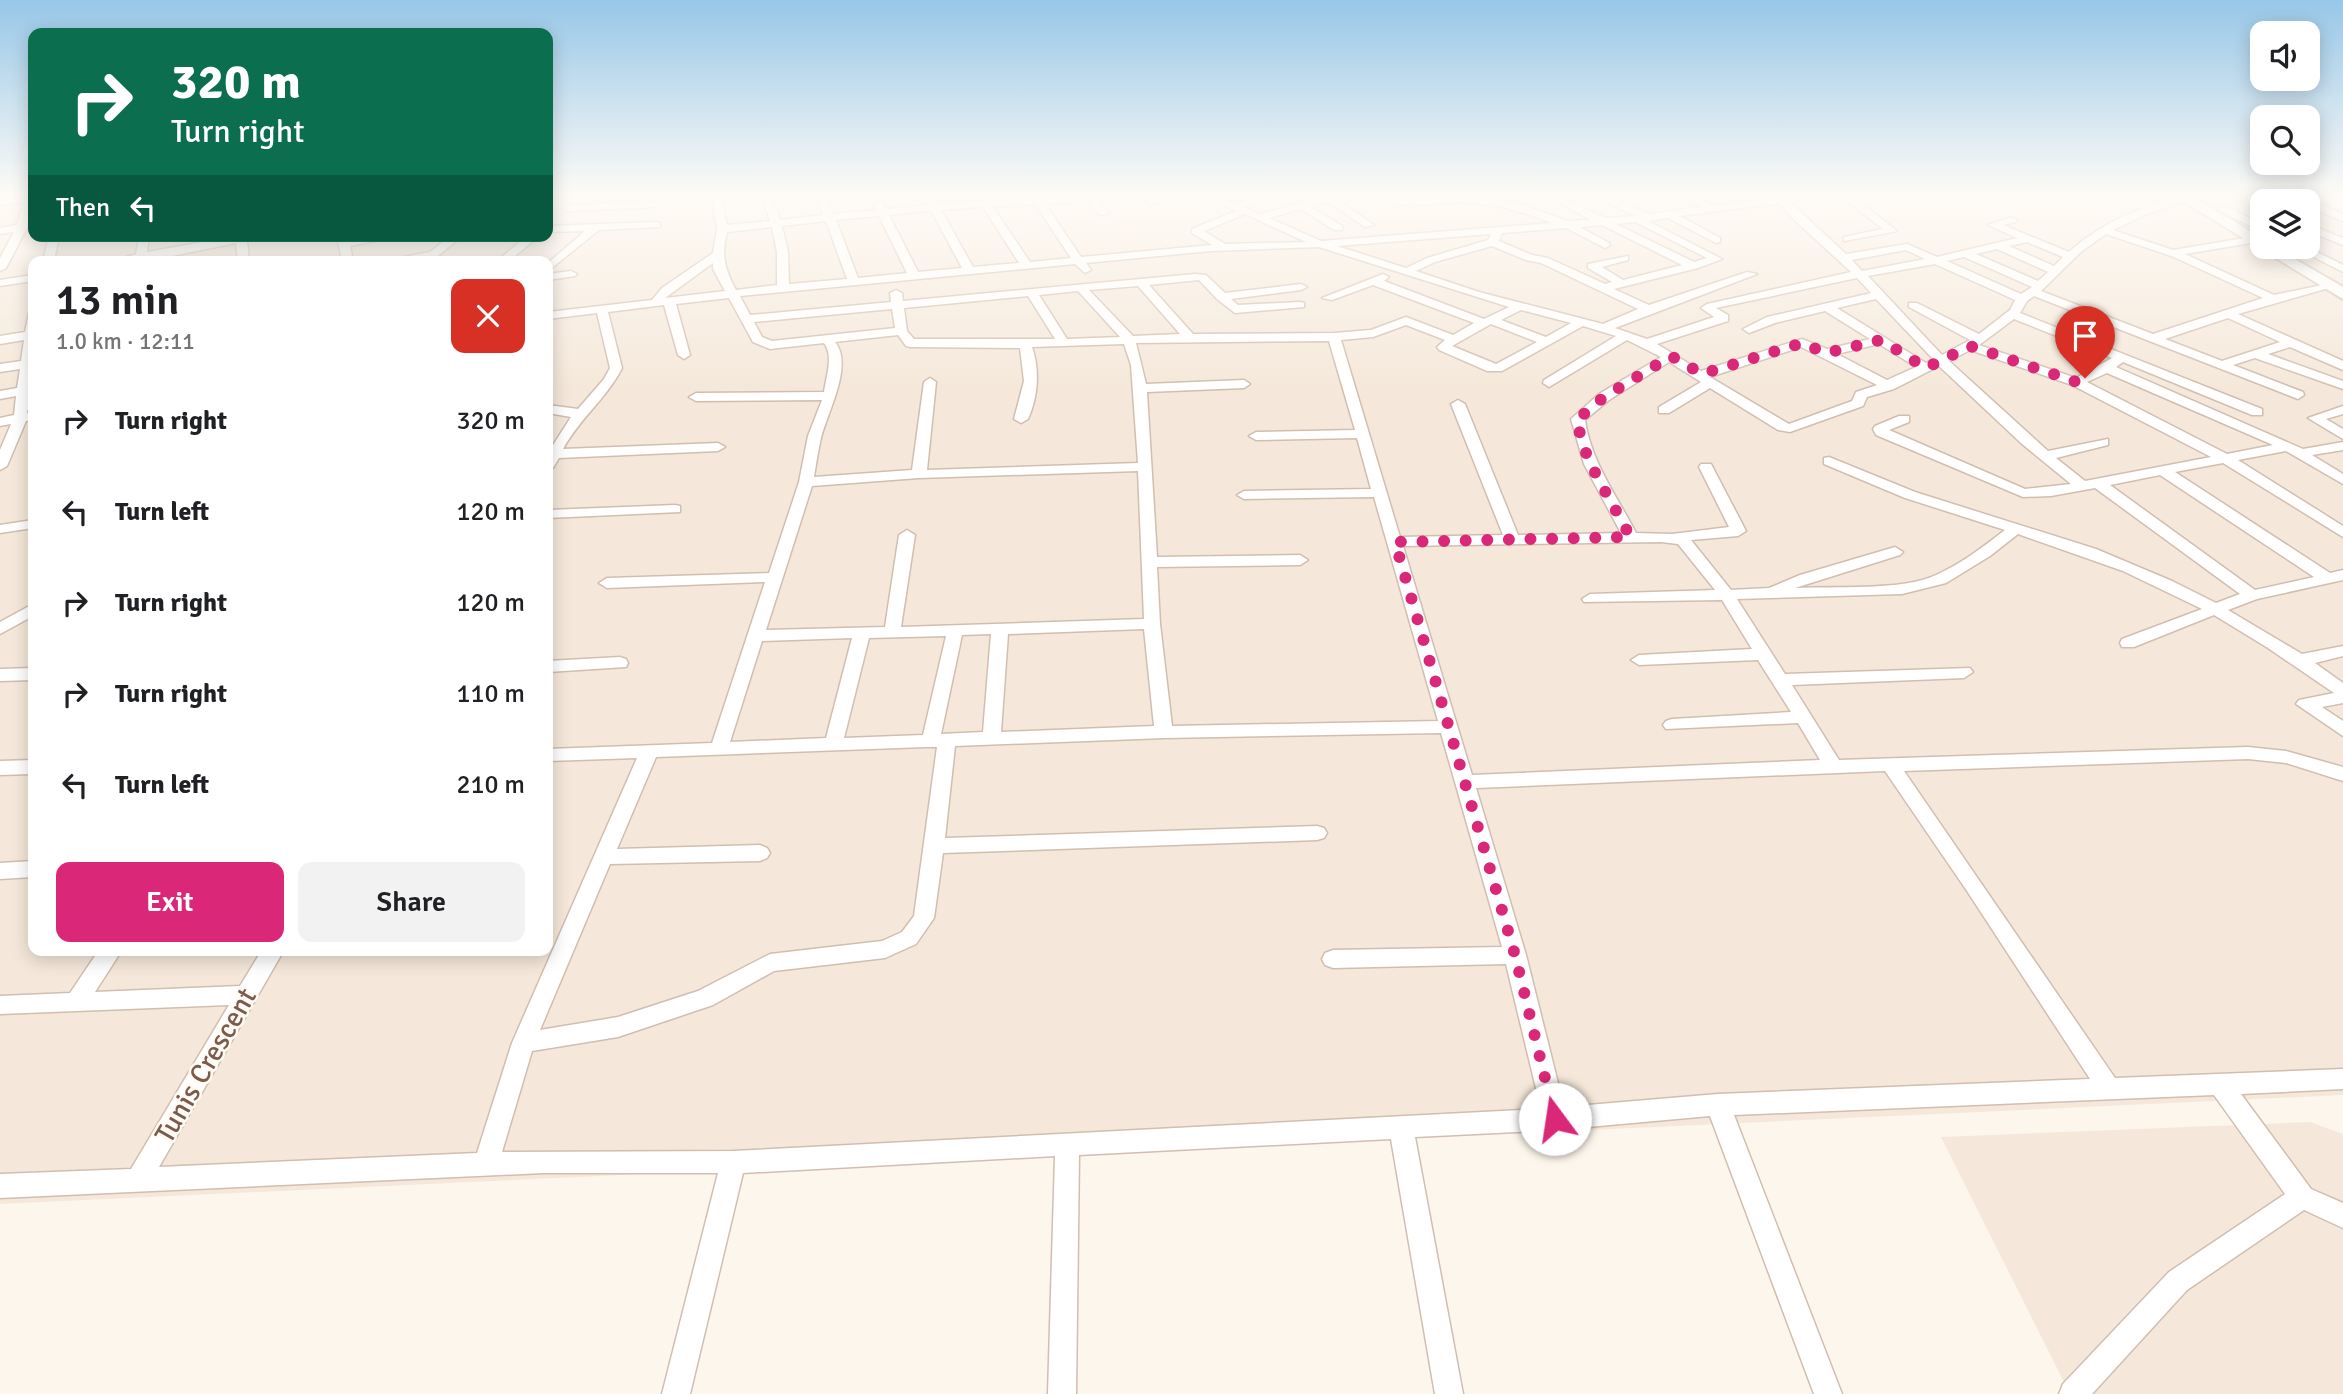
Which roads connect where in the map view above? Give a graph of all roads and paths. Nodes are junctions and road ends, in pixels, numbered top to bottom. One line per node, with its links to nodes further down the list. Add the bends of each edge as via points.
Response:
1 (709, 260): 58 (street, via 666,289)
2 (718, 260): 53 (street)
3 (782, 260): 46 (street)
4 (845, 260): 41 (street)
5 (906, 260): 35 (street)
6 (963, 260): 30 (street)
7 (1023, 260): 25 (street)
8 (1098, 260): 24 (street)
9 (1372, 260): 28 (street)
10 (1431, 260): 28 (street)
11 (1544, 260): 48 (street)
12 (1615, 260): 42 (street, via 1592,265)
13 (1683, 260): 26 (street)
14 (1714, 260): 26 (street)
15 (1846, 260): 33 (street)
16 (1940, 260): 23 (street)
17 (1979, 260): 49 (street)
18 (2031, 260): 29 (street)
19 (2066, 260): 29 (street)
20 (2189, 260): 55 (street)
21 (2291, 260): 43 (street)
22 (2325, 260): 27 (street)
23 (1936, 261): 33 (street); 57 (street)
24 (1080, 262): 25 (street); 44 (street)
25 (1027, 266): 30 (street)
26 (1694, 266): 42 (street)
27 (2343, 269)
28 (1405, 270): 38 (street); 62 (street)
29 (2056, 271): 49 (street)
30 (970, 272): 35 (street)
31 (571, 274): 34 (street)
32 (1751, 274): 65 (street)
33 (1860, 274): 52 (street); 88 (street, via 1707,307 1724,318)
34 (553, 276)
35 (915, 277): 37 (street)
36 (28, 279): 39 (street)
37 (893, 279): 41 (street); 59 (street)
38 (1374, 281): 56 (street); 70 (street)
39 (0, 282)
40 (1141, 282): 44 (street); 54 (street, via 1202,277); 77 (street)
41 (854, 283): 46 (street)
42 (1621, 283): 48 (street)
43 (2328, 285): 51 (street); 55 (street)
44 (1097, 287): 47 (street)
45 (1301, 287): 54 (street)
46 (783, 288): 53 (street)
47 (1081, 288): 50 (street); 80 (street)
48 (1604, 288): 65 (street)
49 (2037, 289): 57 (street); 78 (street)
50 (1032, 293): 59 (street); 84 (street)
51 (2343, 294)
52 (1878, 295): 63 (street); 96 (street)
53 (732, 296): 58 (street); 69 (street)
54 (1221, 297): 60 (street, via 1236,309)
55 (2270, 297): 68 (street)
56 (1328, 298)
57 (2022, 299): 67 (street)
58 (663, 302): 64 (street); 93 (street)
59 (898, 305): 69 (street); 74 (street)
60 (1300, 305)
61 (1913, 305): 86 (street)
62 (1520, 306): 70 (street); 71 (street)
63 (1825, 306): 73 (street); 83 (street)
64 (602, 309): 66 (street); 122 (street, via 616,368)
65 (1648, 309): 72 (street)
66 (553, 314)
67 (2013, 314): 86 (street); 95 (street)
68 (2231, 315): 78 (street); 89 (street)
69 (744, 319): 79 (street, via 757,338 770,345)
70 (1488, 321): 81 (street); 85 (street)
71 (1581, 322): 72 (street); 85 (street)
72 (1604, 328): 75 (street)
73 (1749, 329)
74 (901, 331): 79 (street); 90 (street, via 910,344)
75 (1625, 336): 88 (street); 107 (street)
76 (1334, 337): 77 (street); 81 (street, via 1373,333 1406,321); 127 (street)
77 (1190, 338): 80 (street)
78 (2154, 338): 98 (street)
79 (827, 339): 115 (street, via 835,359)
80 (1129, 339): 84 (street); 111 (street)
81 (1453, 339): 85 (street, via 1443,347 1491,368)
82 (0, 340): 87 (street)
83 (1881, 340): 91 (street); 101 (street)
84 (1062, 341): 90 (street)
85 (1546, 341)
86 (1974, 342): 96 (street); 106 (street)
87 (28, 343)
88 (1647, 343): 94 (street)
89 (2291, 343): 92 (street); 99 (street)
90 (1025, 344): 124 (street, via 1029,361 1026,410)
91 (1826, 353): 104 (street, via 1802,343); 110 (street)
92 (2255, 354): 98 (street); 109 (street)
93 (684, 355)
94 (1671, 356): 104 (street); 157 (street, via 1604,397 1578,419 1588,456)
95 (2122, 357): 102 (street); 121 (street)
96 (1941, 361): 101 (street); 135 (street)
97 (28, 364): 100 (street)
98 (2222, 365): 114 (street)
99 (2343, 366)
100 (0, 368)
101 (1926, 368): 110 (street)
102 (2107, 368): 106 (street); 133 (street)
103 (28, 373): 112 (street)
104 (1707, 378): 110 (street, via 1790,428 1858,403 1861,395); 119 (street)
105 (930, 382): 143 (street)
106 (2077, 382): 138 (street)
107 (1549, 383)
108 (1244, 384): 111 (street)
109 (2343, 385)
110 (1889, 386)
111 (1140, 387): 140 (street)
112 (26, 391): 113 (street); 123 (street)
113 (0, 395)
114 (2298, 395)
115 (830, 396): 116 (street); 145 (street, via 815,436)
116 (696, 397)
117 (1458, 404): 159 (street)
118 (553, 410): 122 (street)
119 (1664, 410)
120 (2343, 410): 128 (street, via 2315,418)
121 (2257, 412)
122 (581, 414): 134 (street)
123 (27, 418): 126 (street); 136 (street)
124 (1021, 419)
125 (1904, 419): 147 (street, via 1881,432 2002,485 2035,494)
126 (0, 422)
127 (1364, 434): 129 (street); 148 (street)
128 (2343, 435)
129 (1256, 436)
130 (2103, 442): 135 (street)
131 (2343, 446): 133 (street)
132 (718, 447): 137 (street)
133 (2294, 450): 138 (street); 144 (street)
134 (553, 456)
135 (2045, 456): 147 (street)
136 (2, 459)
137 (553, 459)
138 (2228, 460): 142 (street); 155 (street)
139 (1829, 461): 154 (street, via 1898,490)
140 (1145, 467): 143 (street); 163 (street)
141 (1706, 467): 158 (street, via 1738,531)
142 (2164, 471): 146 (street); 164 (street)
143 (919, 474): 145 (street)
144 (2343, 480)
145 (806, 482): 165 (street)
146 (2098, 483): 147 (street); 169 (street)
147 (2082, 486)
148 (1379, 493): 149 (street); 160 (street)
149 (1244, 495)
150 (675, 509): 151 (street)
151 (553, 514)
152 (28, 525): 153 (street)
153 (0, 529)
154 (2015, 529): 167 (street, via 1940,580 1902,589); 171 (street, via 2144,574)
155 (2343, 532)
156 (906, 534): 177 (street)
157 (1630, 537): 158 (street); 159 (street)
158 (1677, 537): 168 (street)
159 (1512, 539): 160 (street)
160 (1395, 542): 195 (street)
161 (1895, 552): 167 (street, via 1846,569 1807,576)
162 (1300, 560): 163 (street)
163 (1149, 562): 173 (street)
164 (2335, 576): 169 (street)
165 (776, 577): 166 (street); 179 (street)
166 (607, 583)
167 (1768, 593): 168 (street)
168 (1726, 594): 170 (street); 182 (street)
169 (2252, 595): 171 (street)
170 (1590, 599)
171 (2218, 609): 180 (street); 184 (street)
172 (28, 611): 174 (street)
173 (1152, 624): 175 (street); 197 (street)
174 (0, 629)
175 (1000, 629): 176 (street); 198 (street)
176 (955, 631): 177 (street); 199 (street)
177 (892, 633): 178 (street)
178 (862, 634): 179 (street); 200 (street)
179 (756, 636): 201 (street)
180 (2128, 643)
181 (2343, 651): 184 (street)
182 (1763, 654): 183 (street); 190 (street)
183 (1639, 660)
184 (2302, 660): 191 (street)
185 (620, 663): 186 (street)
186 (553, 667)
187 (1964, 672): 190 (street)
188 (28, 674): 189 (street)
189 (0, 675)
190 (1780, 681): 193 (street)
191 (2343, 691)
192 (2343, 697): 196 (street, via 2305,704)
193 (1804, 718): 194 (street); 206 (street)
194 (1672, 725)
195 (1450, 727): 197 (street); 209 (street)
196 (2343, 730)
197 (1164, 732): 198 (street)
198 (991, 739): 199 (street)
199 (938, 742): 200 (street); 212 (street)
200 (833, 746): 201 (street)
201 (719, 748): 202 (street)
202 (649, 752): 203 (street); 214 (street)
203 (553, 755)
204 (1890, 765): 206 (street); 208 (street, via 2248,753); 227 (street, via 1945,838)
205 (28, 767): 207 (street)
206 (1834, 767): 209 (street)
207 (0, 768)
208 (2334, 770): 210 (street)
209 (1466, 782): 217 (street)
210 (2343, 784)
211 (1317, 833): 212 (street)
212 (935, 846): 224 (street, via 924,918 909,938 885,948 770,963 705,998 618,1027)
213 (760, 853): 214 (street)
214 (603, 858): 224 (street)
215 (28, 869): 216 (street)
216 (0, 871)
217 (1515, 955): 220 (street); 229 (street)
218 (107, 956): 222 (street)
219 (269, 956): 221 (street, Tunis Crescent)
220 (1333, 959)
221 (244, 995): 222 (street); 234 (street, Tunis Crescent)
222 (76, 1002): 223 (street)
223 (0, 1005)
224 (523, 1043): 233 (street)
225 (2343, 1079): 226 (street)
226 (2220, 1084): 227 (street); 236 (street)
227 (2110, 1090): 228 (street)
228 (1718, 1105): 229 (street); 241 (street)
229 (1555, 1119): 230 (street)
230 (1401, 1127): 231 (street); 240 (street)
231 (1067, 1146): 232 (street); 239 (street)
232 (733, 1162): 233 (street); 238 (street)
233 (486, 1165): 234 (street)
234 (138, 1180): 235 (street)
235 (0, 1186)
236 (2302, 1197): 237 (street); 242 (street, via 2178,1281)
237 (2343, 1216)
238 (676, 1394)
239 (1062, 1394)
240 (1448, 1394)
241 (1828, 1394)
242 (2073, 1394)

